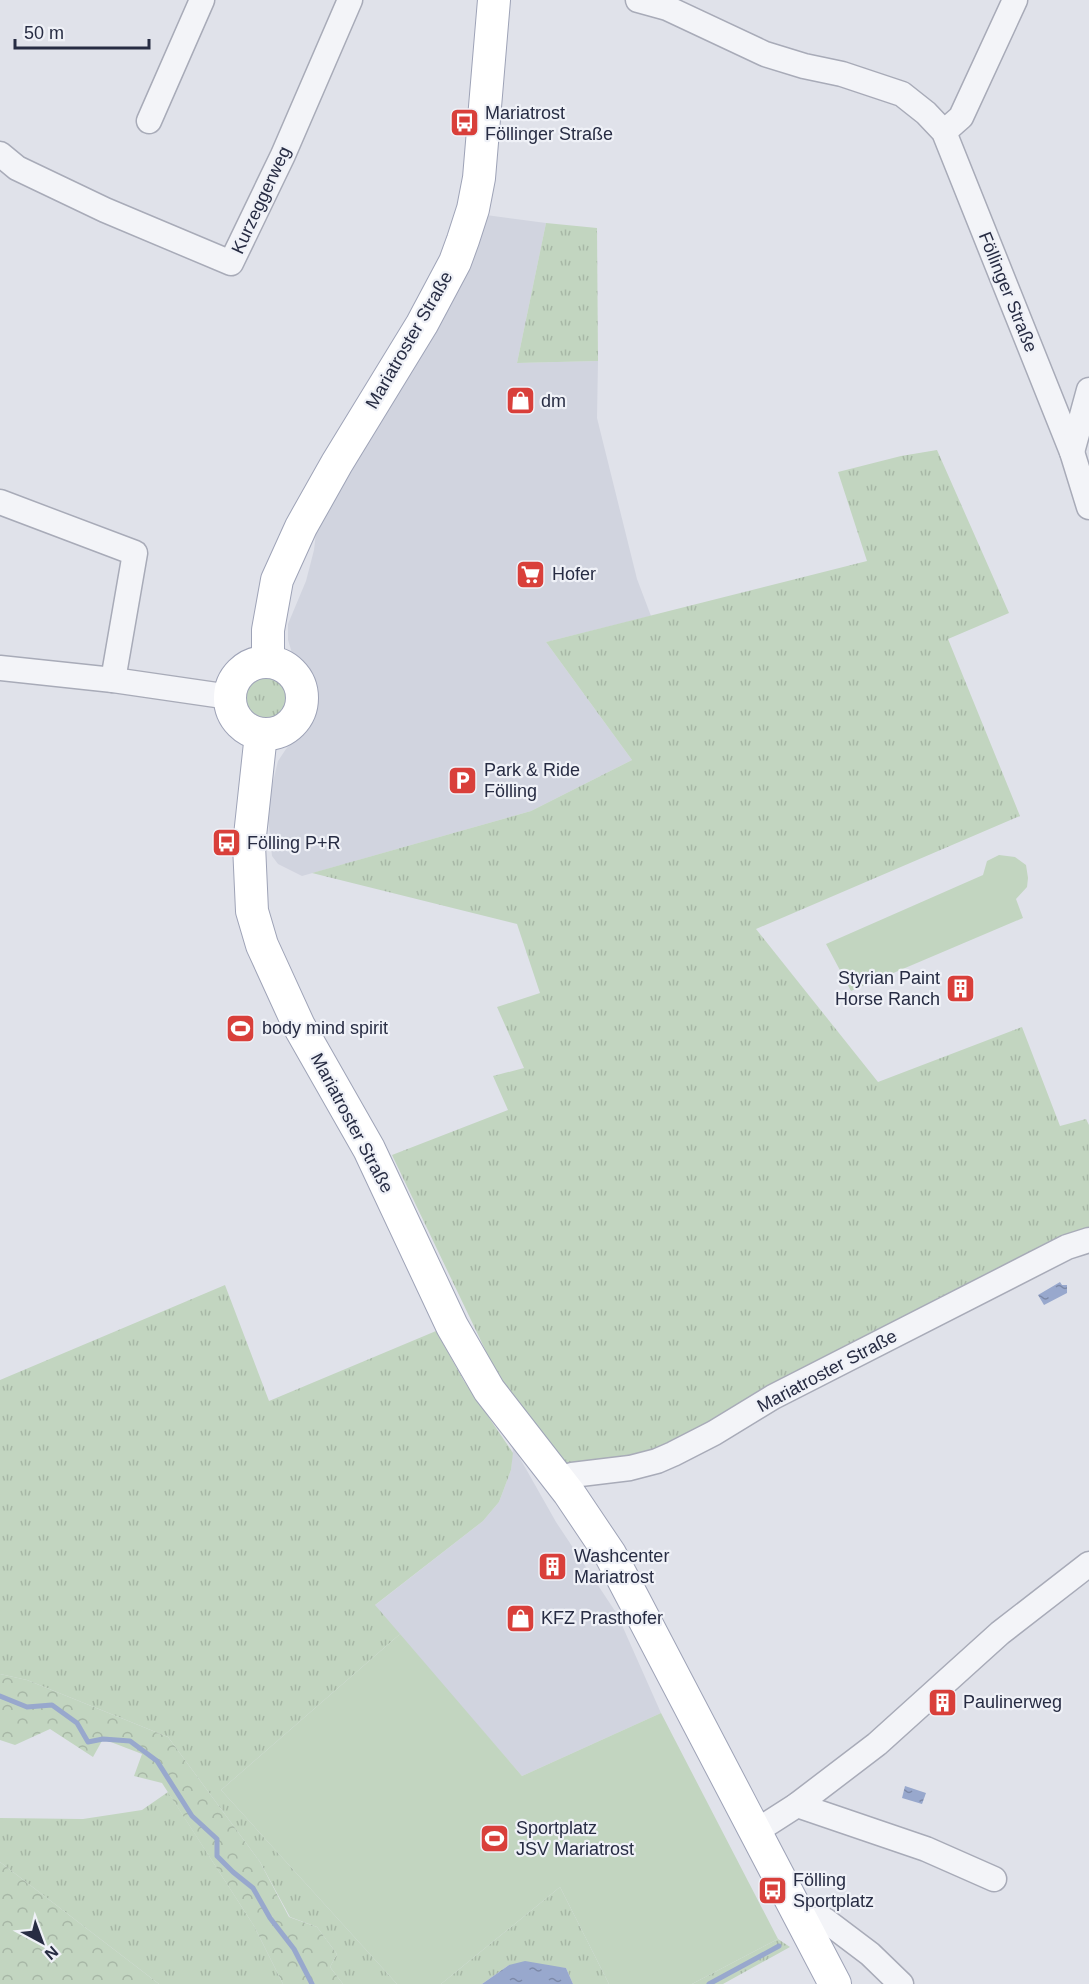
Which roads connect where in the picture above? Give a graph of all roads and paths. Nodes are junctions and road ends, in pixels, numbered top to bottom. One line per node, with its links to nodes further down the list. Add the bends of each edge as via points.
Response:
1 (202, 0): 6 (street)
2 (351, 0): 8 (street, Kurzeggerweg, via 231,264 105,210 17,168)
3 (494, 0): 13 (main road, Mariatroster Straße, via 479,178 463,240 422,324 301,527 278,580 268,630)
4 (638, 0): 7 (street, Föllinger Straße, via 667,8 765,54 902,94)
5 (1015, 0): 7 (street, via 961,117)
6 (149, 122)
7 (944, 132): 10 (street, Föllinger Straße)
8 (0, 154)
9 (1089, 390): 10 (street)
10 (1072, 452): 12 (street, Föllinger Straße)
11 (0, 502): 15 (street, via 135,553)
12 (1089, 507)
13 (268, 662): 16 (main road, via 256,663 237,676); 17 (main road, via 290,670 298,680 302,705 287,728)
14 (0, 668): 15 (street)
15 (113, 680): 16 (street)
16 (230, 697): 17 (main road, via 238,722)
17 (261, 734): 19 (main road, Mariatroster Straße, via 249,845 252,911 262,945 299,1026 369,1149 452,1326 489,1389)
18 (1089, 1240): 19 (street, Mariatroster Straße, via 1067,1247 790,1388 673,1454 630,1467)
19 (558, 1479): 22 (main road, Mariatroster Straße, via 610,1554)
20 (1089, 1564): 21 (street, via 1000,1633 877,1744)
21 (797, 1805): 22 (street); 23 (street, via 926,1848)
22 (755, 1832): 24 (main road, Mariatroster Straße)
23 (994, 1879)
24 (802, 1920): 25 (main road, Mariatroster Straße); 26 (street, via 825,1920)
25 (835, 1984)
26 (901, 1984)

